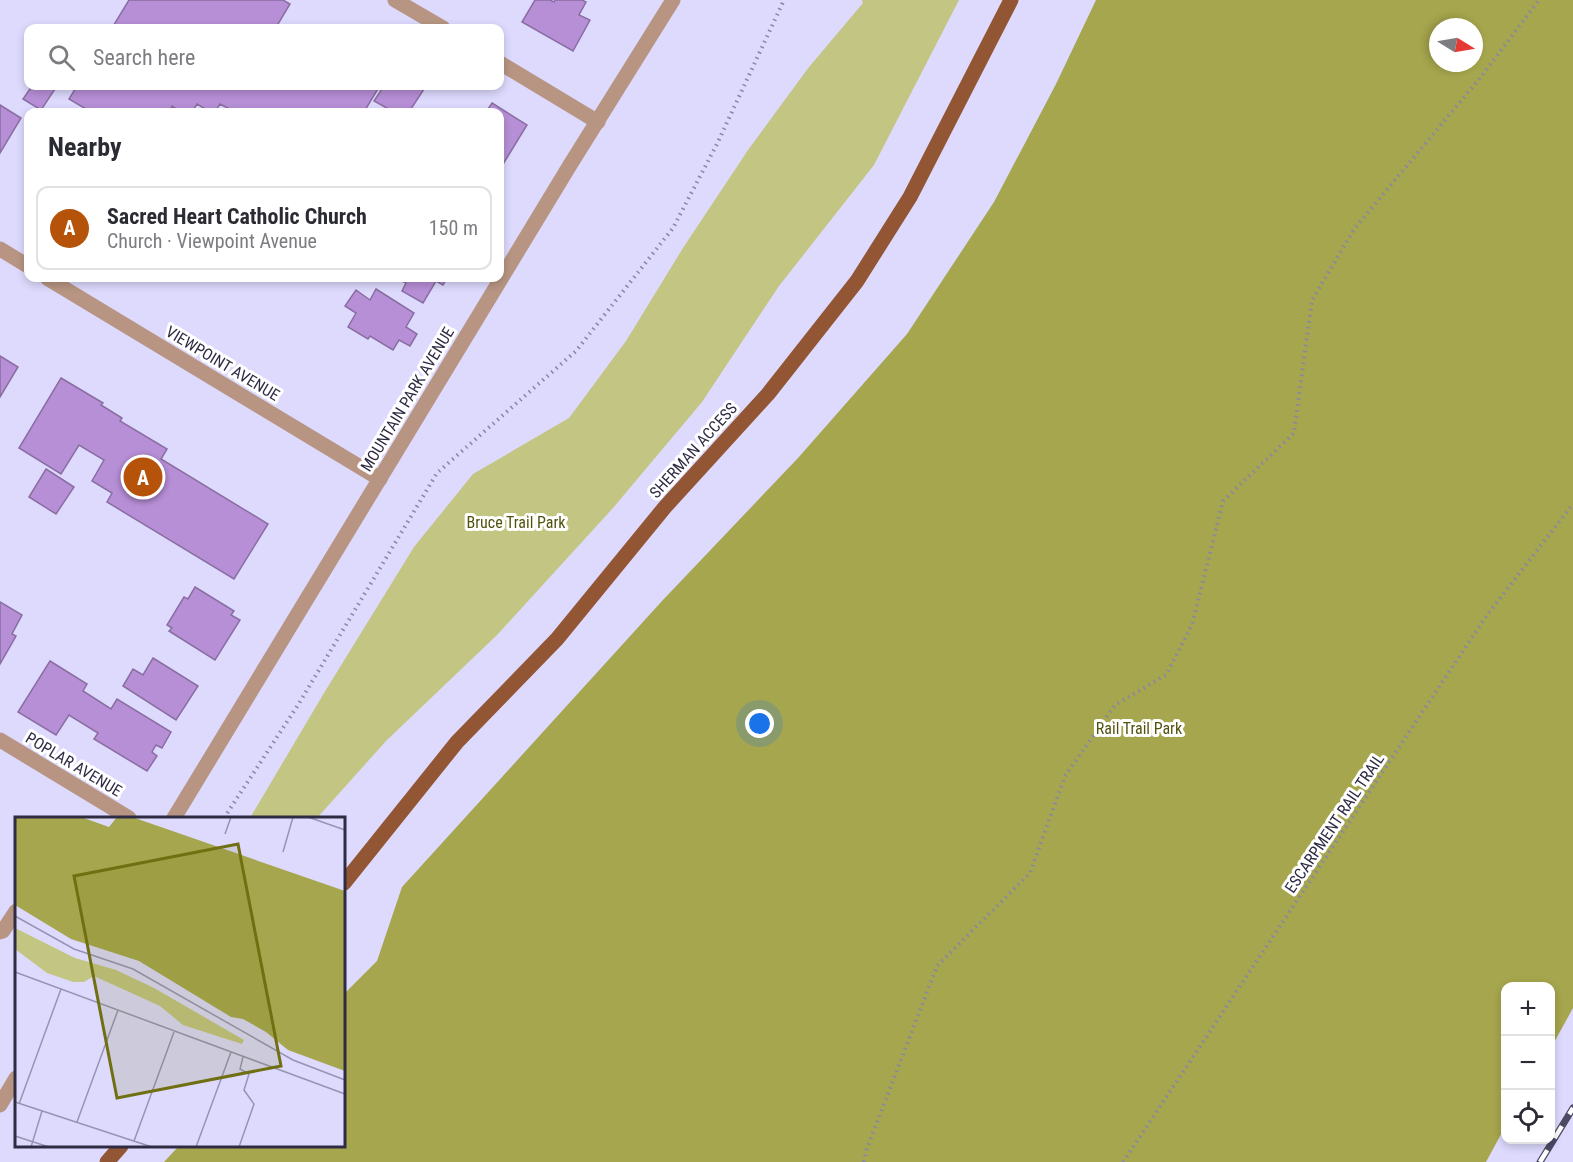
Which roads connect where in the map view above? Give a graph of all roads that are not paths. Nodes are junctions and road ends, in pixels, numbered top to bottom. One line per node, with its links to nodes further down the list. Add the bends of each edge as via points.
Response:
1 (395, 0): 4 (street)
2 (673, 0): 6 (street, MOUNTAIN PARK AVENUE)
3 (1011, 0): 16 (main road, SHERMAN ACCESS, via 910,197 857,281 768,394 664,507 557,639 457,742)
4 (435, 24)
5 (504, 65): 6 (street)
6 (598, 122): 9 (street, MOUNTAIN PARK AVENUE)
7 (0, 249): 8 (street)
8 (24, 264)
9 (504, 274)
10 (54, 282): 12 (street, VIEWPOINT AVENUE)
11 (499, 282): 12 (street, MOUNTAIN PARK AVENUE)
12 (380, 479): 15 (street, MOUNTAIN PARK AVENUE)
13 (0, 740): 14 (street, POPLAR AVENUE)
14 (126, 817)
15 (175, 817)
16 (345, 882)
17 (15, 913): 18 (street)
18 (0, 932)
19 (15, 1080): 20 (street)
20 (0, 1105)
21 (120, 1147): 22 (main road)
22 (106, 1162)

